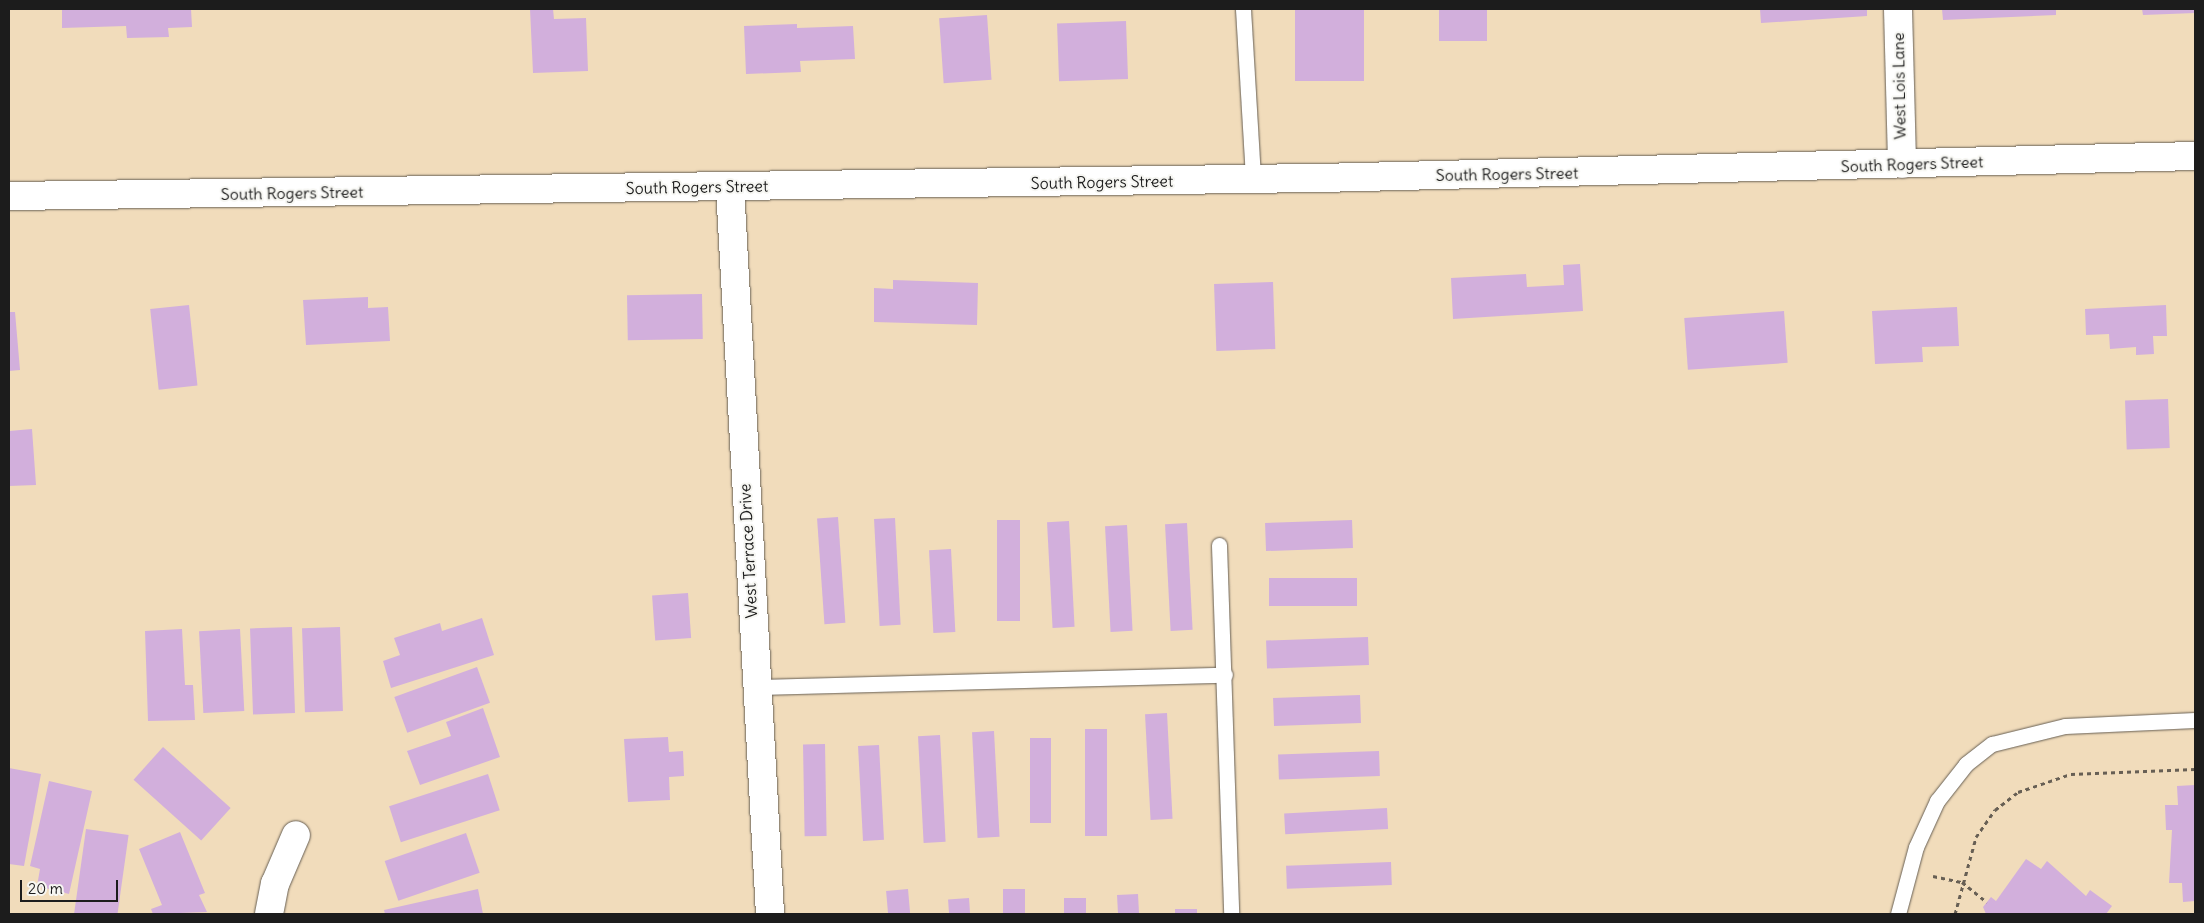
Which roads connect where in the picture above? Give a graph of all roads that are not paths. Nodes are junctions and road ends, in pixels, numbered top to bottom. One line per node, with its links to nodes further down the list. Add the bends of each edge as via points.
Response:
1 (1243, 9): 5 (lane)
2 (1898, 9): 4 (street, West Lois Lane)
3 (2195, 156): 4 (street, South Rogers Street)
4 (1902, 164): 5 (street, South Rogers Street)
5 (1253, 179): 6 (street, South Rogers Street)
6 (730, 187): 7 (street, South Rogers Street); 10 (street, West Terrace Drive)
7 (9, 196)
8 (1219, 545): 9 (lane)
9 (1225, 676): 10 (lane); 15 (lane)
10 (757, 687): 14 (street, West Terrace Drive)
11 (2195, 720): 16 (lane, via 2065,726 1992,744 1966,764 1936,801 1916,847)
12 (296, 835): 13 (street, via 275,884)
13 (269, 914)
14 (770, 914)
15 (1231, 914)
16 (1898, 914)

